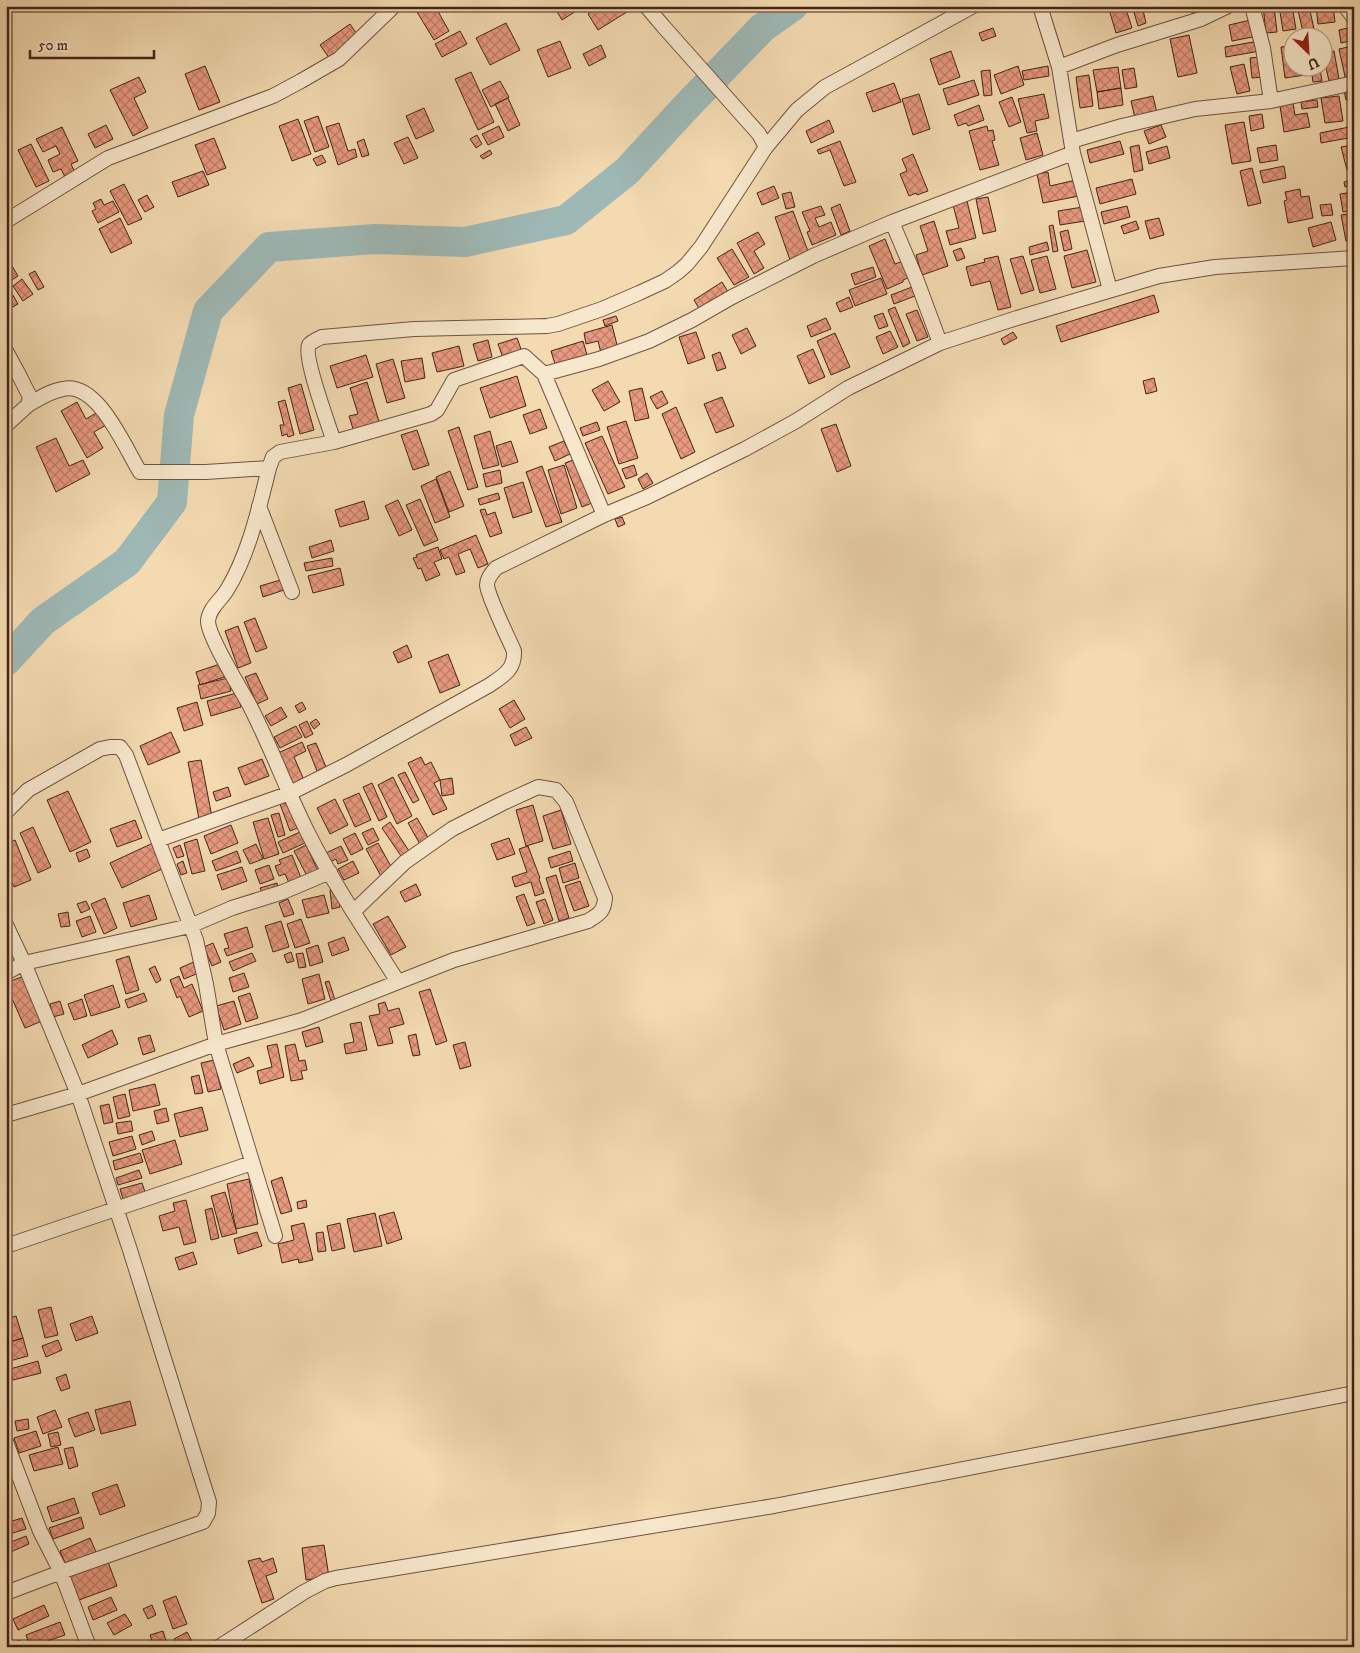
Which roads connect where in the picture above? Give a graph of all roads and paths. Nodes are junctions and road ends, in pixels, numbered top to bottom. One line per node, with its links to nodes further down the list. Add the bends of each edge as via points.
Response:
1 (394, 6): 14 (street, via 338,59 301,81 273,96 108,158)
2 (646, 6): 12 (street, via 759,134)
3 (973, 6): 12 (street, via 825,87 798,110)
4 (1040, 6): 9 (street)
5 (1228, 6): 9 (street, via 1201,19)
6 (1252, 6): 11 (street)
7 (1345, 6): 8 (street)
8 (1354, 18)
9 (1059, 66): 13 (street)
10 (1354, 83): 11 (street)
11 (1271, 100): 13 (street, via 1195,109 1122,126)
12 (766, 147): 23 (street, via 687,264 665,281 602,309 547,326 414,329 322,337 314,341 307,353)
13 (1072, 147): 15 (street); 17 (street)
14 (6, 221)
15 (892, 222): 18 (street); 20 (street, via 813,256 649,341)
16 (1354, 258): 17 (street, via 1215,267 1159,276)
17 (1110, 290): 18 (street)
18 (940, 343): 26 (street, via 848,388 745,449)
19 (6, 351): 21 (street, via 30,397)
20 (544, 374): 23 (street, via 522,356 454,380 431,414); 26 (street)
21 (28, 405): 22 (street); 24 (street, via 64,388 90,396 104,411 140,472)
22 (6, 425)
23 (334, 442): 24 (street, via 280,452 273,457)
24 (269, 468): 25 (street)
25 (259, 506): 27 (street); 28 (street, via 248,545 227,589 212,609 208,624)
26 (604, 515): 28 (street, via 496,568 490,576 487,584 514,651 514,660 506,674 346,766)
27 (292, 592)
28 (290, 793): 30 (street); 31 (street)
29 (6, 812): 30 (street, via 28,790 100,749 120,747 126,755)
30 (158, 840): 34 (street)
31 (330, 872): 32 (street); 34 (street)
32 (354, 911): 37 (street); 37 (street, via 405,862 452,829 494,807 538,787 556,790 566,802 606,898 605,907 599,914 454,960)
33 (6, 925): 35 (street)
34 (190, 926): 35 (street); 38 (street, via 206,984)
35 (24, 963): 36 (street); 39 (street)
36 (6, 973)
37 (398, 982): 38 (street, via 302,1020)
38 (216, 1044): 39 (street); 41 (street)
39 (78, 1094): 40 (street); 42 (street)
40 (6, 1115)
41 (252, 1163): 42 (street); 43 (street)
42 (116, 1208): 44 (street); 47 (street, via 209,1502 208,1512 203,1522)
43 (275, 1236)
44 (6, 1246)
45 (1354, 1393): 50 (street, via 774,1506 336,1578 304,1592)
46 (6, 1442): 47 (street, via 40,1531)
47 (61, 1572): 48 (street); 49 (street)
48 (6, 1593)
49 (89, 1647)
50 (219, 1647)

